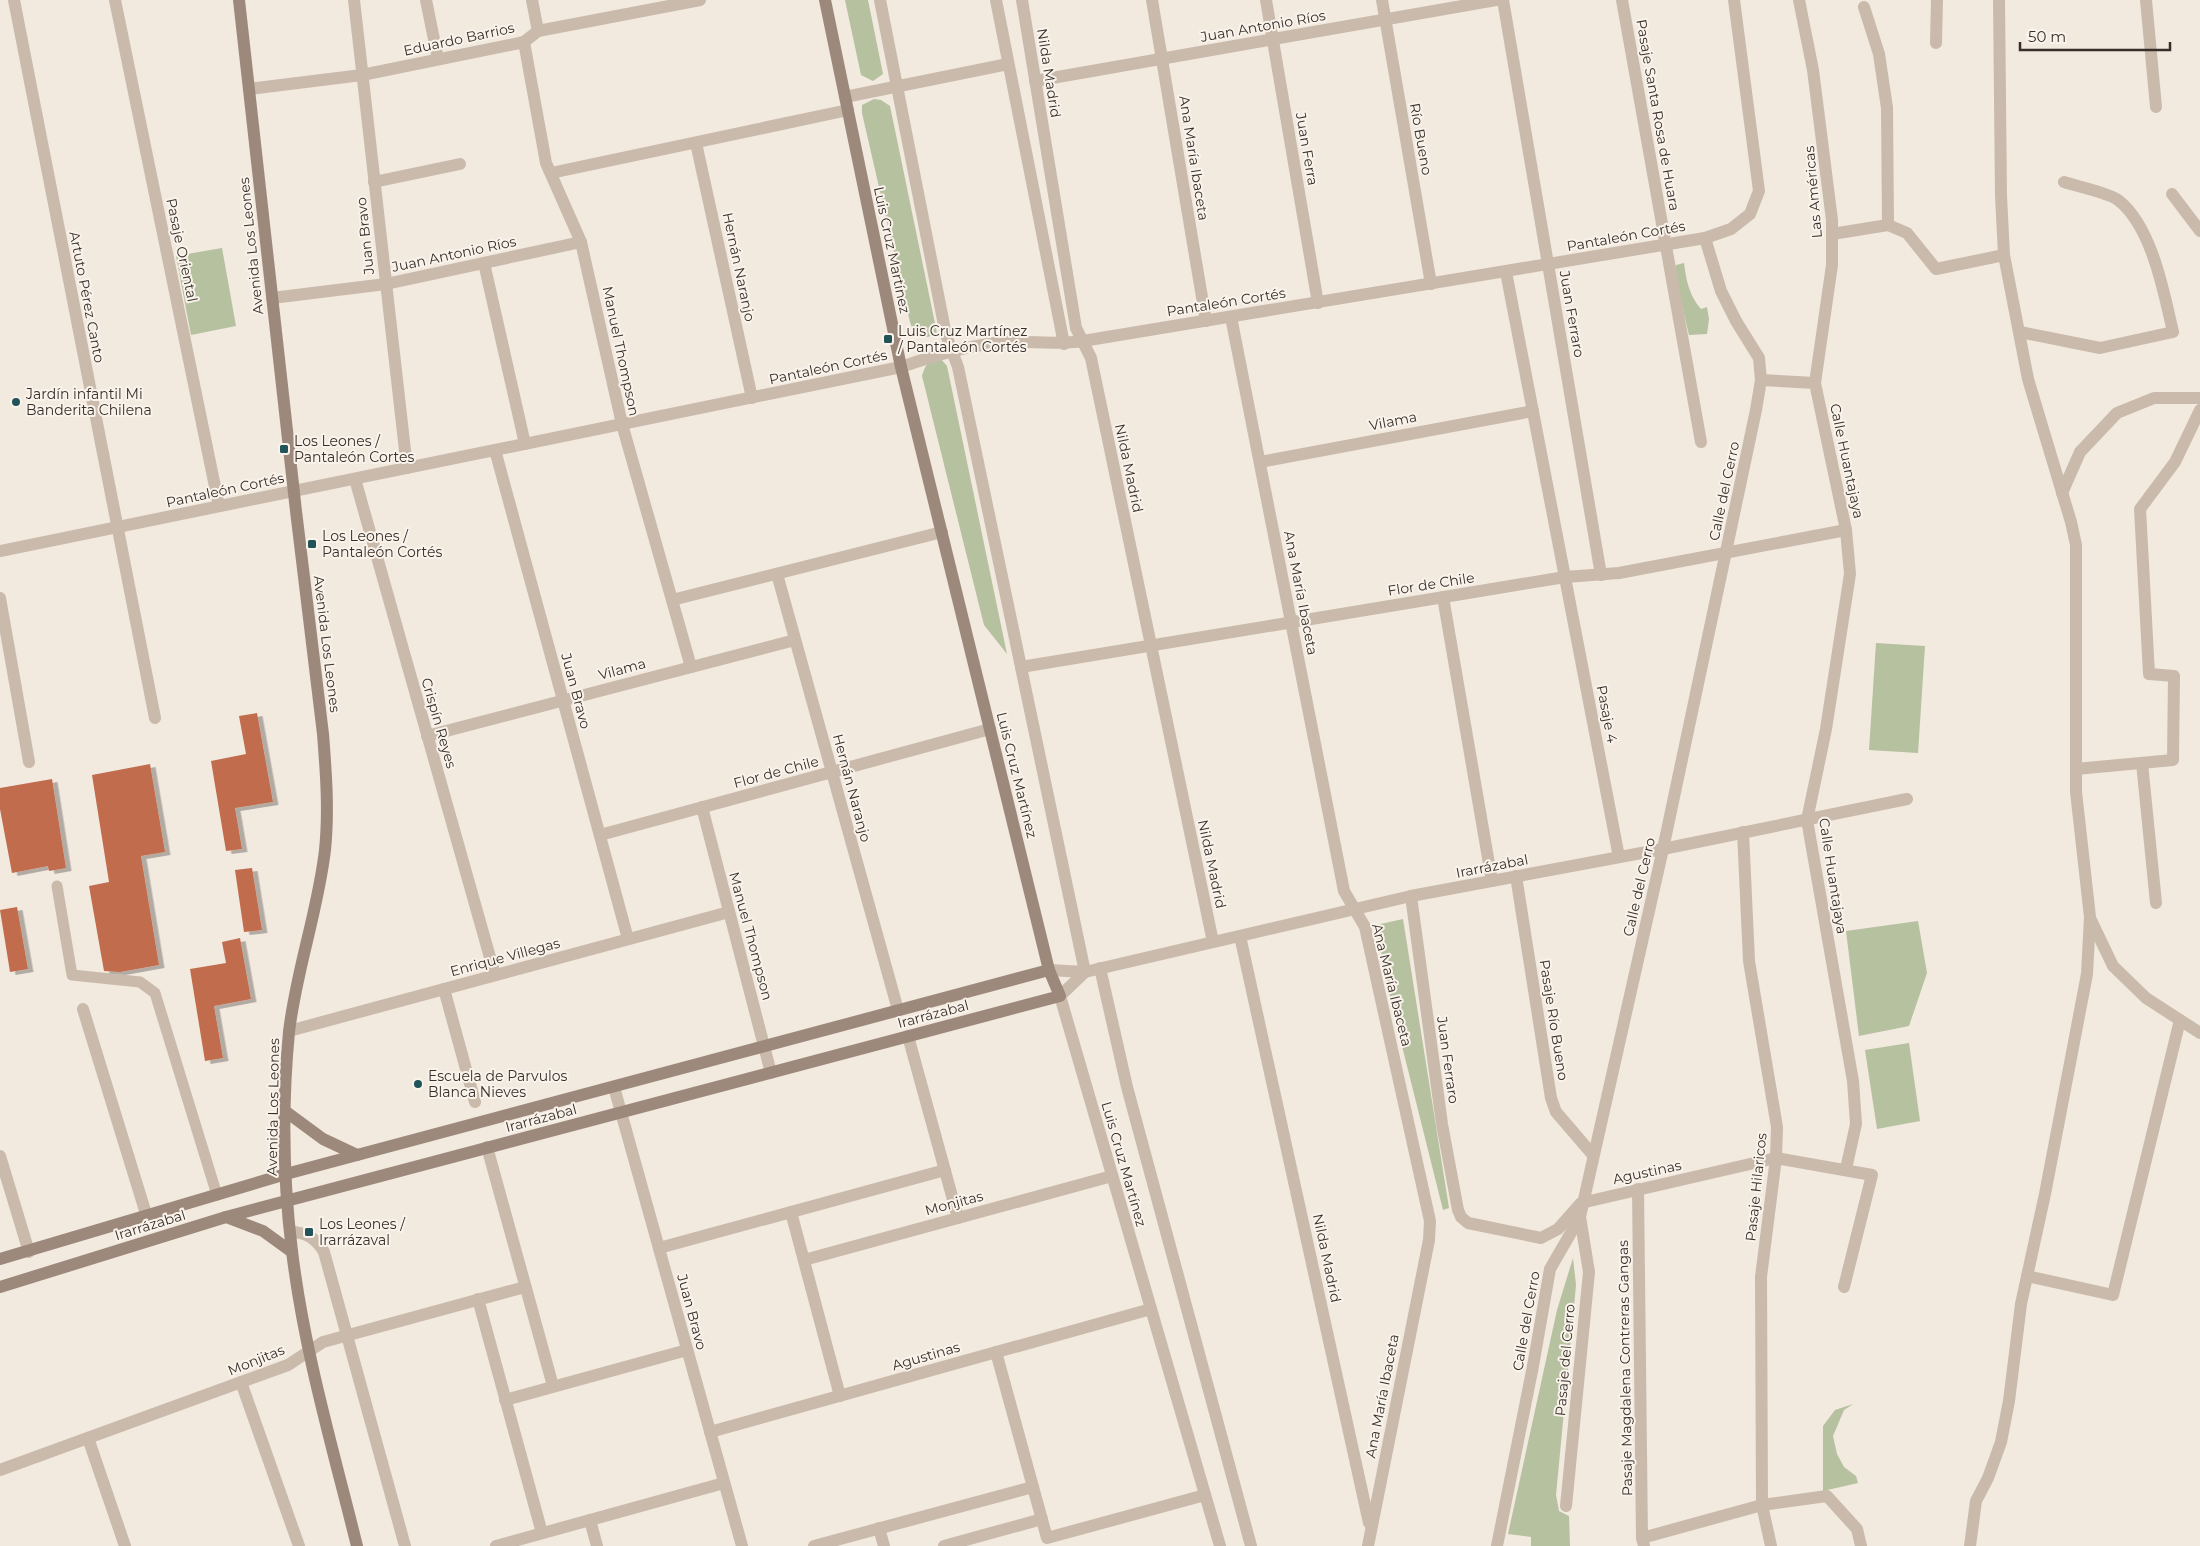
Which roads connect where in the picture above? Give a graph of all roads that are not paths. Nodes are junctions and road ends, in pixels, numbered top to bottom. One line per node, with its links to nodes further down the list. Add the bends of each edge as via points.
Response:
1 (14, 0): 83 (street, Artuto Pérez Canto)
2 (115, 0): 82 (street, Pasaje Oriental)
3 (238, 0): 36 (street, Avenida Los Leones)
4 (354, 0): 33 (street, Juan Bravo)
5 (426, 0): 31 (street)
6 (532, 0): 26 (street)
7 (700, 0): 23 (street, Eduardo Barrios)
8 (825, 0): 37 (street, Luis Cruz Martínez)
9 (880, 0): 35 (street, Luis Cruz Martínez)
10 (996, 0): 32 (street)
11 (1022, 0): 34 (street, Nilda Madrid)
12 (1152, 0): 30 (street, Ana María Ibaceta)
13 (1266, 0): 27 (street, Juan Ferra)
14 (1382, 0): 25 (street, Río Bueno)
15 (1496, 0): 25 (street, Juan Antonio Ríos)
16 (1503, 0): 54 (street, Juan Ferraro)
17 (1622, 0): 51 (street, Pasaje Santa Rosa de Huara)
18 (1734, 0): 49 (street, Pantaleón Cortés, via 1759,191 1750,214 1730,229)
19 (1799, 0): 48 (street, Las Américas, via 1824,144)
20 (1937, 0): 29 (street)
21 (1999, 0): 52 (street)
22 (2146, 0): 38 (street)
23 (670, 3): 26 (street, Eduardo Barrios)
24 (1864, 7): 46 (street, via 1879,54 1887,108)
25 (1385, 19): 27 (street, Juan Antonio Ríos); 57 (street, Río Bueno)
26 (538, 32): 28 (street, Eduardo Barrios)
27 (1273, 39): 30 (street, Juan Antonio Ríos); 59 (street, Juan Ferra)
28 (524, 42): 31 (street, Eduardo Barrios); 42 (street, Manuel Thompson, via 544,152)
29 (1936, 43)
30 (1162, 58): 34 (street, Juan Antonio Ríos); 61 (street, Ana María Ibaceta)
31 (438, 59): 33 (street, Eduardo Barrios)
32 (1008, 64): 35 (street); 64 (street)
33 (362, 75): 36 (street, Eduardo Barrios); 43 (street, Juan Bravo)
34 (1036, 81): 63 (street, Nilda Madrid, via 1076,328)
35 (896, 86): 37 (street); 65 (street, Luis Cruz Martínez, via 944,325)
36 (249, 89): 58 (street, Avenida Los Leones)
37 (845, 97): 39 (street, Luis Cruz Martínez)
38 (2156, 107)
39 (848, 110): 40 (street); 66 (street, Luis Cruz Martínez)
40 (696, 143): 42 (street); 69 (street, Hernán Naranjo)
41 (460, 164): 43 (street)
42 (551, 173): 50 (street, Manuel Thompson)
43 (374, 182): 56 (street, Juan Bravo)
44 (2064, 182): 62 (street, via 2118,199 2138,220 2159,272 2173,332 2100,348)
45 (2172, 194): 47 (street)
46 (1888, 225): 48 (street); 52 (street, via 1907,234 1936,269)
47 (2200, 232)
48 (1832, 234): 68 (street, Las Américas, via 1832,265)
49 (1705, 238): 51 (street, Pantaleón Cortés); 67 (street, Calle del Cerro, via 1721,291 1759,358)
50 (581, 242): 53 (street, Juan Antonio Ríos); 73 (street, Manuel Thompson)
51 (1666, 245): 54 (street, Pantaleón Cortés); 74 (street, Pasaje Santa Rosa de Huara)
52 (2004, 255): 62 (street)
53 (484, 263): 56 (street, Juan Antonio Ríos); 75 (street)
54 (1549, 265): 55 (street, Pantaleón Cortés); 89 (street, Juan Ferraro)
55 (1506, 272): 57 (street, Pantaleón Cortés); 72 (street)
56 (386, 284): 58 (street, Juan Antonio Ríos); 78 (street, Juan Bravo)
57 (1431, 284): 59 (street, Pantaleón Cortés)
58 (272, 298): 80 (street, Avenida Los Leones)
59 (1318, 303): 60 (street, Pantaleón Cortés)
60 (1231, 317): 61 (street, Pantaleón Cortés); 77 (street, Ana María Ibaceta)
61 (1206, 321): 63 (street, Pantaleón Cortés)
62 (2020, 332): 81 (street, via 2028,378)
63 (1083, 341): 64 (street, Pantaleón Cortés); 96 (street, Nilda Madrid, via 1091,358)
64 (1064, 344): 65 (street, Pantaleón Cortés, via 1007,342)
65 (952, 350): 66 (street, Pantaleón Cortés); 98 (street, Luis Cruz Martínez)
66 (901, 367): 69 (street, Pantaleón Cortés); 85 (street, Luis Cruz Martínez)
67 (1761, 380): 68 (street); 87 (street, Calle del Cerro)
68 (1816, 383): 84 (street, Calle Huantajaya)
69 (752, 398): 73 (street, Pantaleón Cortés)
70 (2200, 398): 81 (street, via 2154,398 2117,413 2080,452)
71 (2200, 410): 104 (street, via 2175,462 2140,509 2149,674 2174,676 2173,760)
72 (1533, 411): 77 (street, Vilama); 90 (street)
73 (622, 424): 75 (street, Pantaleón Cortés); 93 (street, Manuel Thompson)
74 (1701, 442)
75 (525, 444): 76 (street, Pantaleón Cortés)
76 (495, 450): 78 (street, Pantaleón Cortés); 99 (street, Juan Bravo)
77 (1260, 462): 94 (street, Ana María Ibaceta)
78 (406, 468): 79 (street, Pantaleón Cortés)
79 (355, 479): 80 (street, Pantaleón Cortés); 102 (street, Crispín Reyes)
80 (294, 491): 82 (street, Pantaleón Cortés); 134 (street, Avenida Los Leones, via 323,734 327,807 321,874)
81 (2062, 493): 105 (street, via 2076,546)
82 (219, 506): 83 (street, Pantaleón Cortés)
83 (118, 527): 86 (street, Pantaleón Cortés); 100 (street, Artuto Pérez Canto)
84 (1846, 530): 87 (street, Flor de Chile); 109 (street, Calle Huantajaya, via 1850,574 1826,729)
85 (942, 532): 88 (street); 101 (street, Luis Cruz Martínez)
86 (0, 551)
87 (1726, 553): 89 (street, Flor de Chile); 112 (street, Calle del Cerro)
88 (776, 574): 93 (street); 95 (street, Hernán Naranjo)
89 (1601, 575): 90 (street, Flor de Chile)
90 (1565, 577): 91 (street, Flor de Chile); 113 (street, Pasaje 4)
91 (1443, 597): 94 (street, Flor de Chile); 115 (street)
92 (0, 598): 103 (street)
93 (672, 600): 97 (street, Manuel Thompson)
94 (1291, 622): 96 (street, Flor de Chile); 119 (street, Ana María Ibaceta, via 1344,891)
95 (795, 640): 97 (street, Vilama); 106 (street, Hernán Naranjo)
96 (1151, 645): 98 (street, Flor de Chile); 124 (street, Nilda Madrid)
97 (691, 667): 99 (street, Vilama)
98 (1021, 667): 127 (street, Luis Cruz Martínez)
99 (563, 700): 102 (street, Vilama); 111 (street, Juan Bravo)
100 (155, 718)
101 (990, 729): 106 (street, Flor de Chile); 126 (street, Luis Cruz Martínez)
102 (427, 736): 128 (street, Crispín Reyes)
103 (29, 762)
104 (2142, 763): 105 (street); 118 (street)
105 (2076, 769): 121 (street)
106 (832, 772): 108 (street, Flor de Chile); 132 (street, Hernán Naranjo)
107 (1907, 799): 109 (street, Irarrázabal)
108 (702, 807): 111 (street, Flor de Chile); 120 (street, Manuel Thompson)
109 (1807, 820): 110 (street, Irarrázabal); 148 (street, Calle Huantajaya, via 1852,1081 1856,1124)
110 (1743, 832): 112 (street, Irarrázabal); 147 (street, Pasaje Hilaricos, via 1749,960 1777,1127)
111 (600, 835): 123 (street, Juan Bravo)
112 (1663, 849): 113 (street, Irarrázabal); 145 (street, Calle del Cerro)
113 (1619, 857): 114 (street, Irarrázabal)
114 (1516, 876): 115 (street, Irarrázabal); 145 (street, Pasaje Río Bueno, via 1551,1098 1556,1112)
115 (1492, 881): 117 (street, Irarrázabal)
116 (57, 886): 153 (lane, via 72,975 140,982 155,993)
117 (1411, 896): 119 (street, Irarrázabal); 155 (street, Juan Ferraro, via 1442,1124 1461,1217 1468,1223 1541,1238 1558,1229)
118 (2156, 902)
119 (1355, 909): 122 (street, Irarrázabal); 192 (street, Ana María Ibaceta, via 1365,926 1430,1220 1429,1240)
120 (729, 912): 123 (street, Enrique Villegas); 137 (street, Manuel Thompson)
121 (2090, 917): 133 (street, via 2113,966 2146,998); 167 (street, via 2087,974)
122 (1240, 936): 124 (street, Irarrázabal); 192 (street, Nilda Madrid)
123 (628, 939): 128 (street, Enrique Villegas)
124 (1213, 942): 125 (street, Irarrázabal)
125 (1100, 968): 127 (street, Irarrázabal); 206 (street, Luis Cruz Martínez, via 1127,1087)
126 (1050, 970): 127 (street, Irarrázabal); 130 (street, Luis Cruz Martínez); 132 (street, Irarrázabal)
127 (1085, 972): 130 (street, Irarrázabal)
128 (495, 975): 129 (street, Enrique Villegas)
129 (444, 989): 134 (street, Enrique Villegas); 140 (street)
130 (1060, 996): 136 (street, Irarrázabal); 151 (street, Luis Cruz Martínez)
131 (83, 1009): 157 (street)
132 (898, 1010): 137 (street, Irarrázabal)
133 (2180, 1020): 135 (street); 167 (street, via 2113,1295)
134 (289, 1031): 141 (street, Avenida Los Leones)
135 (2200, 1033)
136 (908, 1036): 138 (street, Irarrázabal); 149 (street)
137 (764, 1046): 138 (street, Manuel Thompson); 139 (street, Irarrázabal)
138 (771, 1073): 142 (street, Irarrázabal)
139 (614, 1086): 142 (street, Juan Bravo); 144 (street, Irarrázabal)
140 (475, 1102)
141 (285, 1111): 144 (street, via 323,1139); 150 (street, Avenida Los Leones)
142 (621, 1112): 143 (street, Irarrázabal); 162 (street, Juan Bravo)
143 (487, 1147): 154 (street, Irarrázabal); 169 (street)
144 (357, 1155): 150 (street, Irarrázabal)
145 (1593, 1155): 155 (street, Calle del Cerro)
146 (0, 1156): 163 (street)
147 (1776, 1158): 148 (street, Agustinas); 152 (street, Agustinas); 187 (street, Pasaje Hilaricos, via 1760,1277)
148 (1846, 1169): 170 (street, via 1872,1174)
149 (945, 1170): 156 (street); 160 (street)
150 (286, 1174): 153 (street, Irarrázabal); 154 (street, Avenida Los Leones)
151 (1112, 1176): 160 (street, Monjitas); 172 (street, Luis Cruz Martínez)
152 (1638, 1189): 155 (street, Agustinas); 194 (street, Pasaje Magdalena Contreras Gangas)
153 (217, 1195): 157 (street, Irarrázabal)
154 (287, 1200): 158 (street, Irarrázabal); 161 (street, Avenida Los Leones)
155 (1581, 1203): 159 (street, Calle del Cerro)
156 (791, 1212): 162 (street); 166 (street)
157 (147, 1216): 163 (street, Irarrázabal)
158 (226, 1217): 164 (street, via 263,1231); 168 (street, Irarrázabal)
159 (1580, 1217): 188 (street, Pasaje del Cerro, via 1588,1272); 208 (street, Calle del Cerro, via 1550,1269)
160 (958, 1218): 166 (street, Monjitas)
161 (290, 1232): 164 (street, Avenida Los Leones); 173 (street, via 306,1234 320,1244)
162 (659, 1248): 174 (street, Juan Bravo)
163 (29, 1252): 165 (street, Irarrázabal)
164 (292, 1252): 175 (street, Avenida Los Leones)
165 (0, 1259)
166 (804, 1260): 179 (street)
167 (2028, 1276): 211 (street, via 2002,1434 1988,1478 1976,1501)
168 (0, 1287)
169 (525, 1287): 171 (street, Monjitas); 178 (street)
170 (1844, 1287)
171 (478, 1300): 173 (street, Monjitas); 180 (street)
172 (1151, 1309): 176 (street, Agustinas); 186 (street, Luis Cruz Martínez)
173 (347, 1335): 175 (street, Monjitas, via 323,1342); 198 (street)
174 (687, 1350): 178 (street); 181 (street, Juan Bravo)
175 (309, 1351): 177 (street, Monjitas, via 288,1365); 197 (street, Avenida Los Leones)
176 (996, 1352): 179 (street, Agustinas); 185 (street)
177 (241, 1382): 182 (street, Monjitas); 196 (street)
178 (553, 1386): 180 (street)
179 (840, 1396): 181 (street, Agustinas)
180 (505, 1400): 193 (street)
181 (710, 1432): 184 (street, Juan Bravo)
182 (88, 1438): 183 (street, Monjitas); 195 (street)
183 (0, 1470)
184 (724, 1482): 190 (street); 201 (street, Juan Bravo)
185 (1033, 1487): 189 (street); 191 (street)
186 (1205, 1495): 189 (street, via 1047,1538); 205 (street, Luis Cruz Martínez)
187 (1762, 1505): 194 (street); 209 (street, Pasaje Hilaricos); 210 (street, via 1827,1496 1857,1530)
188 (1566, 1506)
189 (1042, 1519): 204 (street)
190 (590, 1520): 193 (street); 200 (street)
191 (879, 1528): 202 (street); 203 (street)
192 (1370, 1528): 207 (street, Ana María Ibaceta)
193 (542, 1533): 199 (street)
194 (1643, 1542)
195 (125, 1546)
196 (299, 1546)
197 (357, 1546)
198 (405, 1546)
199 (496, 1546)
200 (597, 1546)
201 (742, 1546)
202 (814, 1546)
203 (884, 1546)
204 (944, 1546)
205 (1220, 1546)
206 (1251, 1546)
207 (1368, 1546)
208 (1497, 1546)
209 (1771, 1546)
210 (1861, 1546)
211 (1970, 1546)

